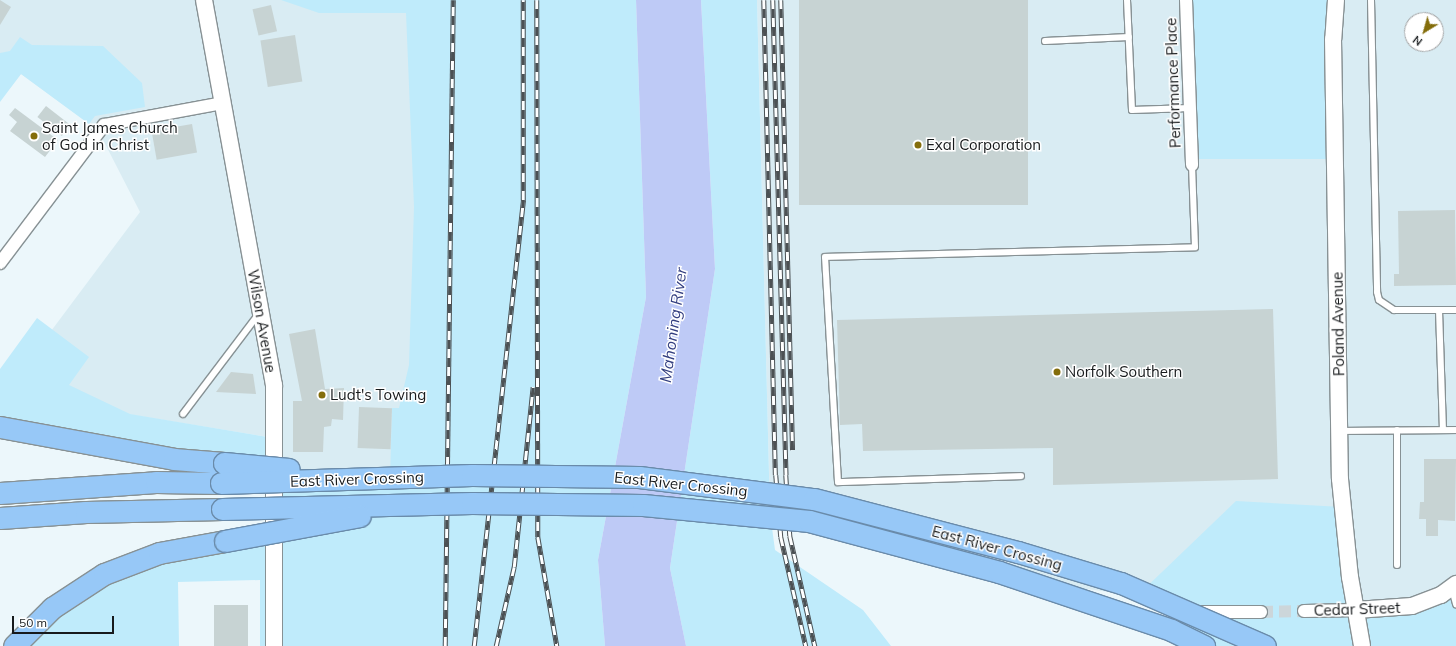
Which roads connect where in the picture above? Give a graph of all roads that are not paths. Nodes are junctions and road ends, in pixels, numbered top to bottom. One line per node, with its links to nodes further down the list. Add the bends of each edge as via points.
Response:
1 (204, 0): 8 (main road, Wilson Avenue)
2 (1127, 0): 6 (lane)
3 (1186, 0): 9 (street, Performance Place)
4 (1336, 0): 20 (main road, Poland Avenue, via 1333,39)
5 (1371, 0): 12 (lane, via 1377,292 1379,300 1394,310)
6 (1129, 38): 7 (lane); 9 (lane, via 1132,110)
7 (1045, 41)
8 (223, 103): 11 (street, via 104,124); 14 (main road, Wilson Avenue)
9 (1190, 108): 10 (street, Performance Place)
10 (1192, 165): 22 (lane, via 1194,247 825,257 838,482)
11 (0, 263)
12 (1439, 310): 13 (lane); 18 (lane)
13 (1456, 310)
14 (261, 312): 15 (lane); 36 (main road, Wilson Avenue, via 274,385)
15 (183, 414)
16 (0, 427): 21 (highway, via 174,459)
17 (1397, 430): 18 (lane); 20 (lane); 26 (lane)
18 (1443, 430): 19 (lane)
19 (1456, 430)
20 (1339, 431): 30 (main road, Poland Avenue, via 1343,521)
21 (222, 473): 23 (highway, via 156,482); 37 (highway, East River Crossing, bridge, via 386,478 639,477 814,499 1018,552 1122,584)
22 (1021, 476)
23 (0, 492)
24 (426, 504): 25 (highway, East River Crossing, bridge, via 86,512); 34 (highway, East River Crossing, bridge, via 643,506 809,520 999,572); 35 (highway, bridge, via 159,553 104,574 52,608)
25 (0, 518)
26 (1398, 565)
27 (1454, 585): 29 (lane); 30 (main road, Cedar Street, via 1428,601 1412,606)
28 (1137, 596): 33 (street, via 1166,606)
29 (1456, 604)
30 (1356, 610): 31 (street, Cedar Street); 38 (main road, Poland Avenue)
31 (1304, 611)
32 (1261, 612): 33 (street)
33 (1210, 613): 34 (lane)
34 (1203, 639)
35 (14, 646)
36 (274, 646)
37 (1265, 646)
38 (1362, 646)

